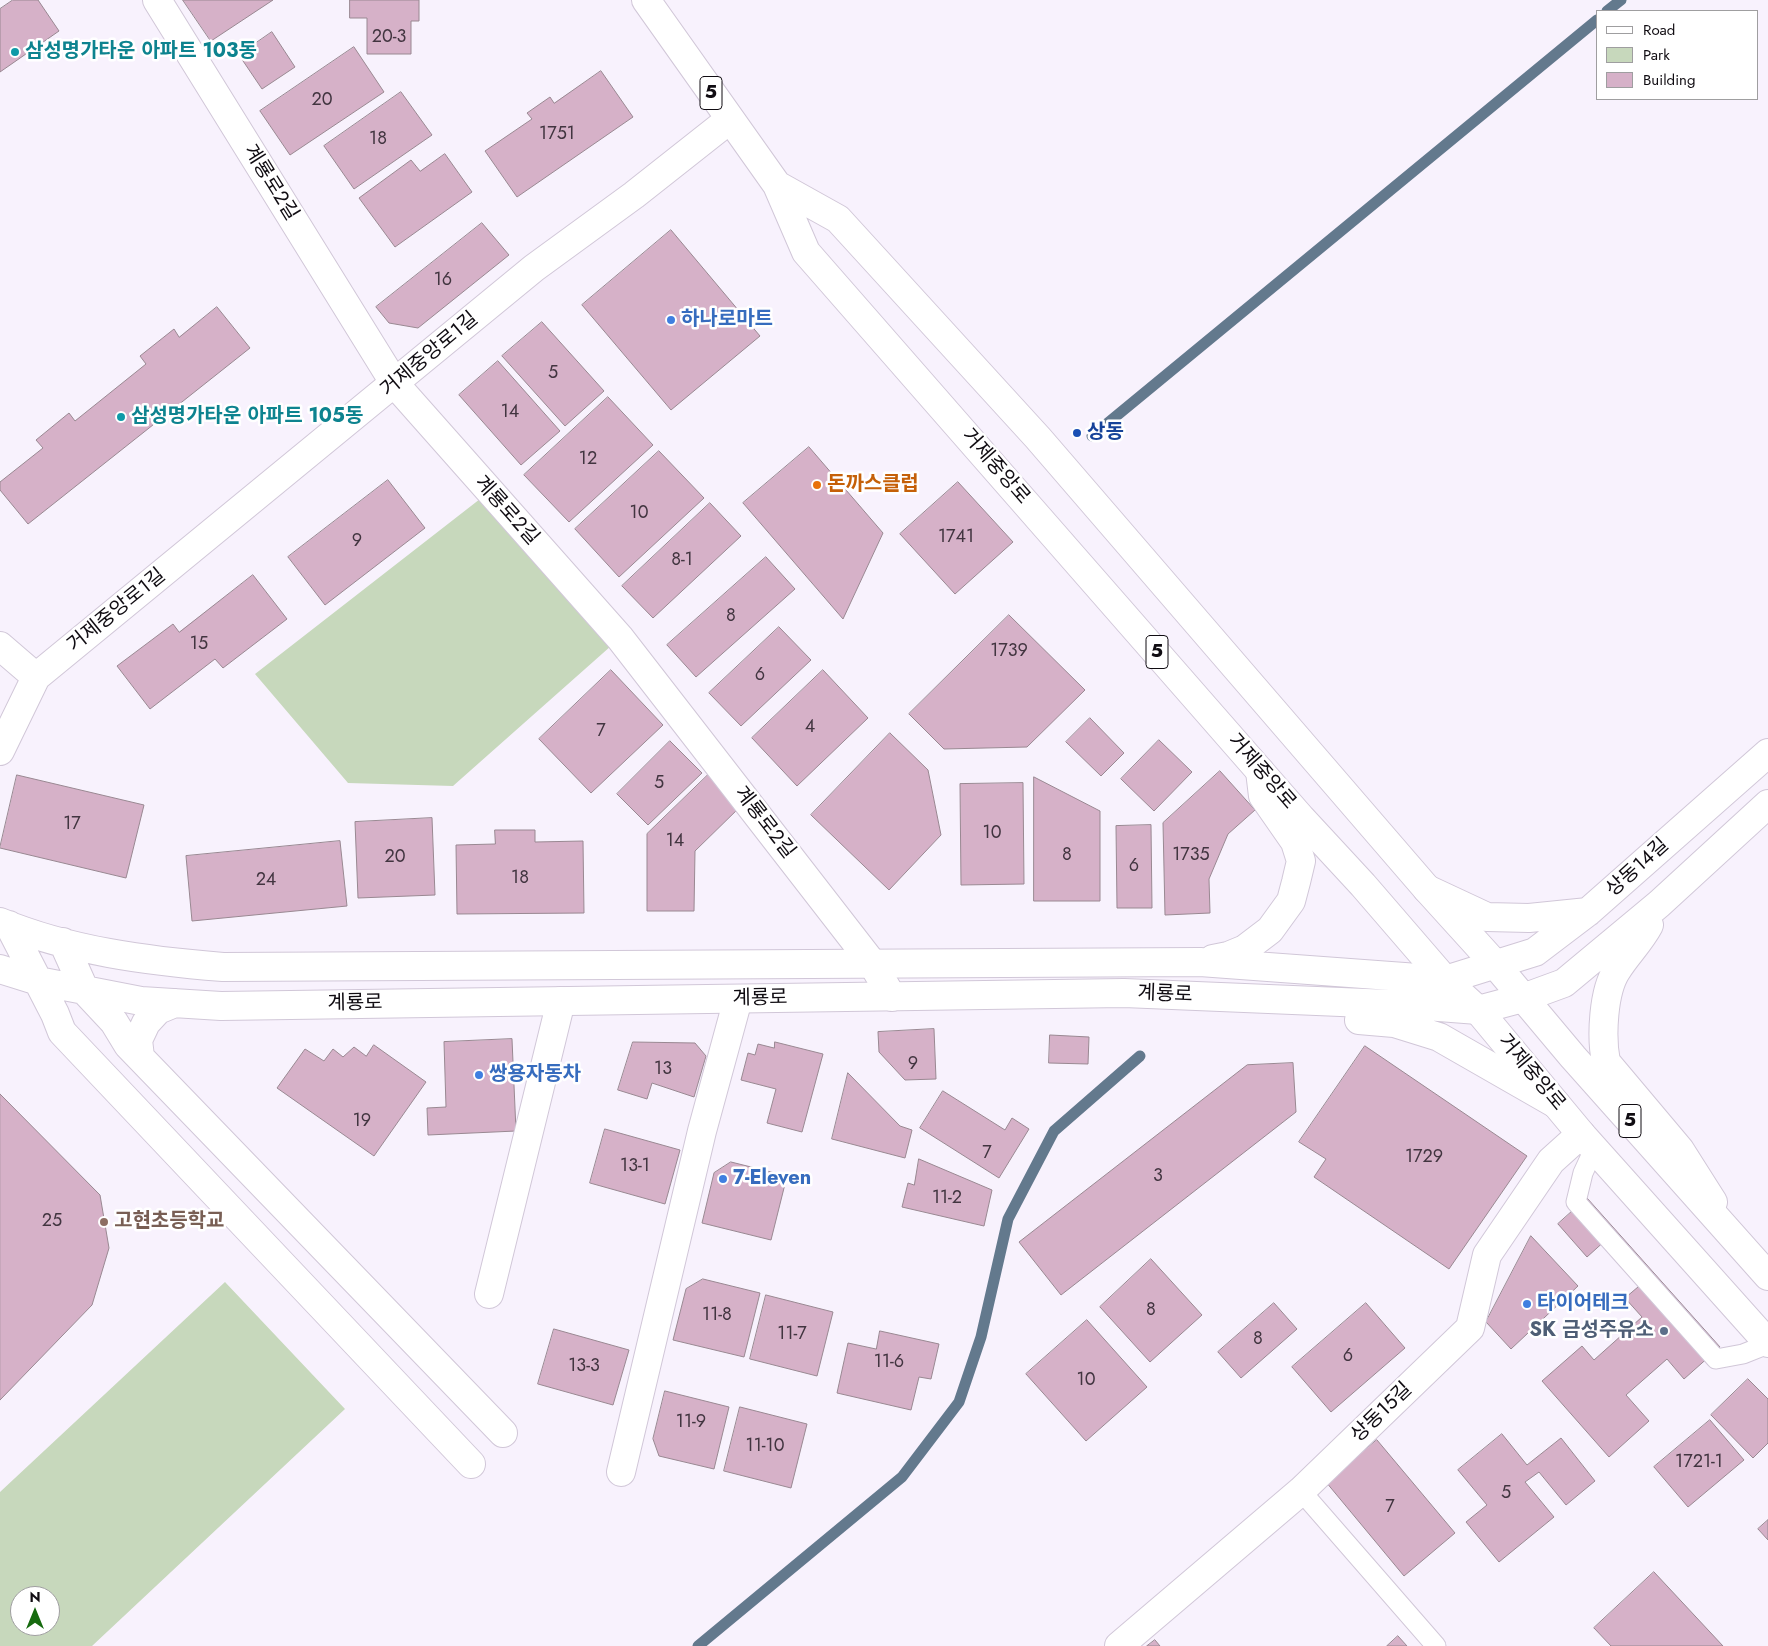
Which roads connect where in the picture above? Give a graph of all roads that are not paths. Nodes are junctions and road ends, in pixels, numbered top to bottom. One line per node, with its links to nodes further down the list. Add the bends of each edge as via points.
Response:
1 (157, 0): 5 (street, 계룡로2길)
2 (646, 0): 3 (street, 거제중앙로 / 5)
3 (729, 120): 4 (street, 거제중앙로 / 5); 5 (street, 거제중앙로1길, via 534,268)
4 (777, 185): 10 (street, 거제중앙로 / 5, via 806,252); 12 (street, 거제중앙로 / 5, via 838,219 1038,438)
5 (395, 384): 7 (street, 거제중앙로1길); 18 (street, 계룡로2길, via 620,638)
6 (0, 646): 7 (street)
7 (36, 677): 8 (street, 거제중앙로1길)
8 (0, 750)
9 (1768, 752): 14 (street, 상동14길)
10 (1260, 771): 17 (street, via 1263,796 1295,842 1301,861 1291,901 1270,930 1245,949); 22 (street, 거제중앙로 / 5)
11 (1768, 804): 13 (street, 상동14길)
12 (1427, 889): 14 (street, via 1487,917 1529,918); 19 (street, 거제중앙로 / 5)
13 (1659, 904): 27 (street, 상동14길, via 1564,984); 36 (street, via 1644,934 1615,972 1603,1023 1602,1045 1606,1062 1680,1150)
14 (1589, 911): 19 (street, 상동14길, via 1535,952)
15 (4, 923): 16 (street, 계룡로); 23 (street)
16 (63, 942): 18 (street, 계룡로, via 176,963 223,967); 24 (street)
17 (1200, 962): 18 (street, 계룡로); 22 (street, 계룡로)
18 (872, 963): 26 (street, 계룡로2길)
19 (1495, 964): 22 (street, 계룡로); 27 (street, 거제중앙로 / 5)
20 (0, 969): 23 (street, 계룡로)
21 (0, 977): 32 (street, via 16,987)
22 (1445, 980): 31 (street, 거제중앙로 / 5)
23 (38, 981): 24 (street, 계룡로); 32 (street)
24 (86, 991): 30 (street, 계룡로, via 141,1001); 33 (street)
25 (1124, 993): 26 (street, 계룡로); 31 (street, 계룡로); 34 (street, via 1286,1015 1394,1023 1439,1037)
26 (892, 997): 28 (street, 계룡로)
27 (1522, 998): 31 (street, 계룡로); 36 (street, 거제중앙로 / 5)
28 (738, 999): 29 (street, 계룡로); 42 (street, via 702,1131)
29 (561, 1001): 30 (street, 계룡로, via 221,1006); 38 (street)
30 (175, 1003): 33 (street, via 158,1010 146,1023 138,1040)
31 (1478, 1010): 34 (street, 거제중앙로 / 5)
32 (62, 1032): 41 (street)
33 (140, 1058): 40 (street)
34 (1558, 1106): 35 (street, 거제중앙로 / 5)
35 (1588, 1141): 39 (street, 거제중앙로 / 5); 39 (lane, via 1576,1202 1716,1358 1743,1354); 43 (street, 상동15길, via 1551,1161 1487,1255 1470,1328)
36 (1742, 1248): 37 (street, 거제중앙로 / 5)
37 (1768, 1276)
38 (489, 1294)
39 (1768, 1344)
40 (503, 1432)
41 (471, 1464)
42 (621, 1472)
43 (1301, 1491): 44 (street, 상동15길); 45 (lane)
44 (1119, 1646)
45 (1436, 1646)

